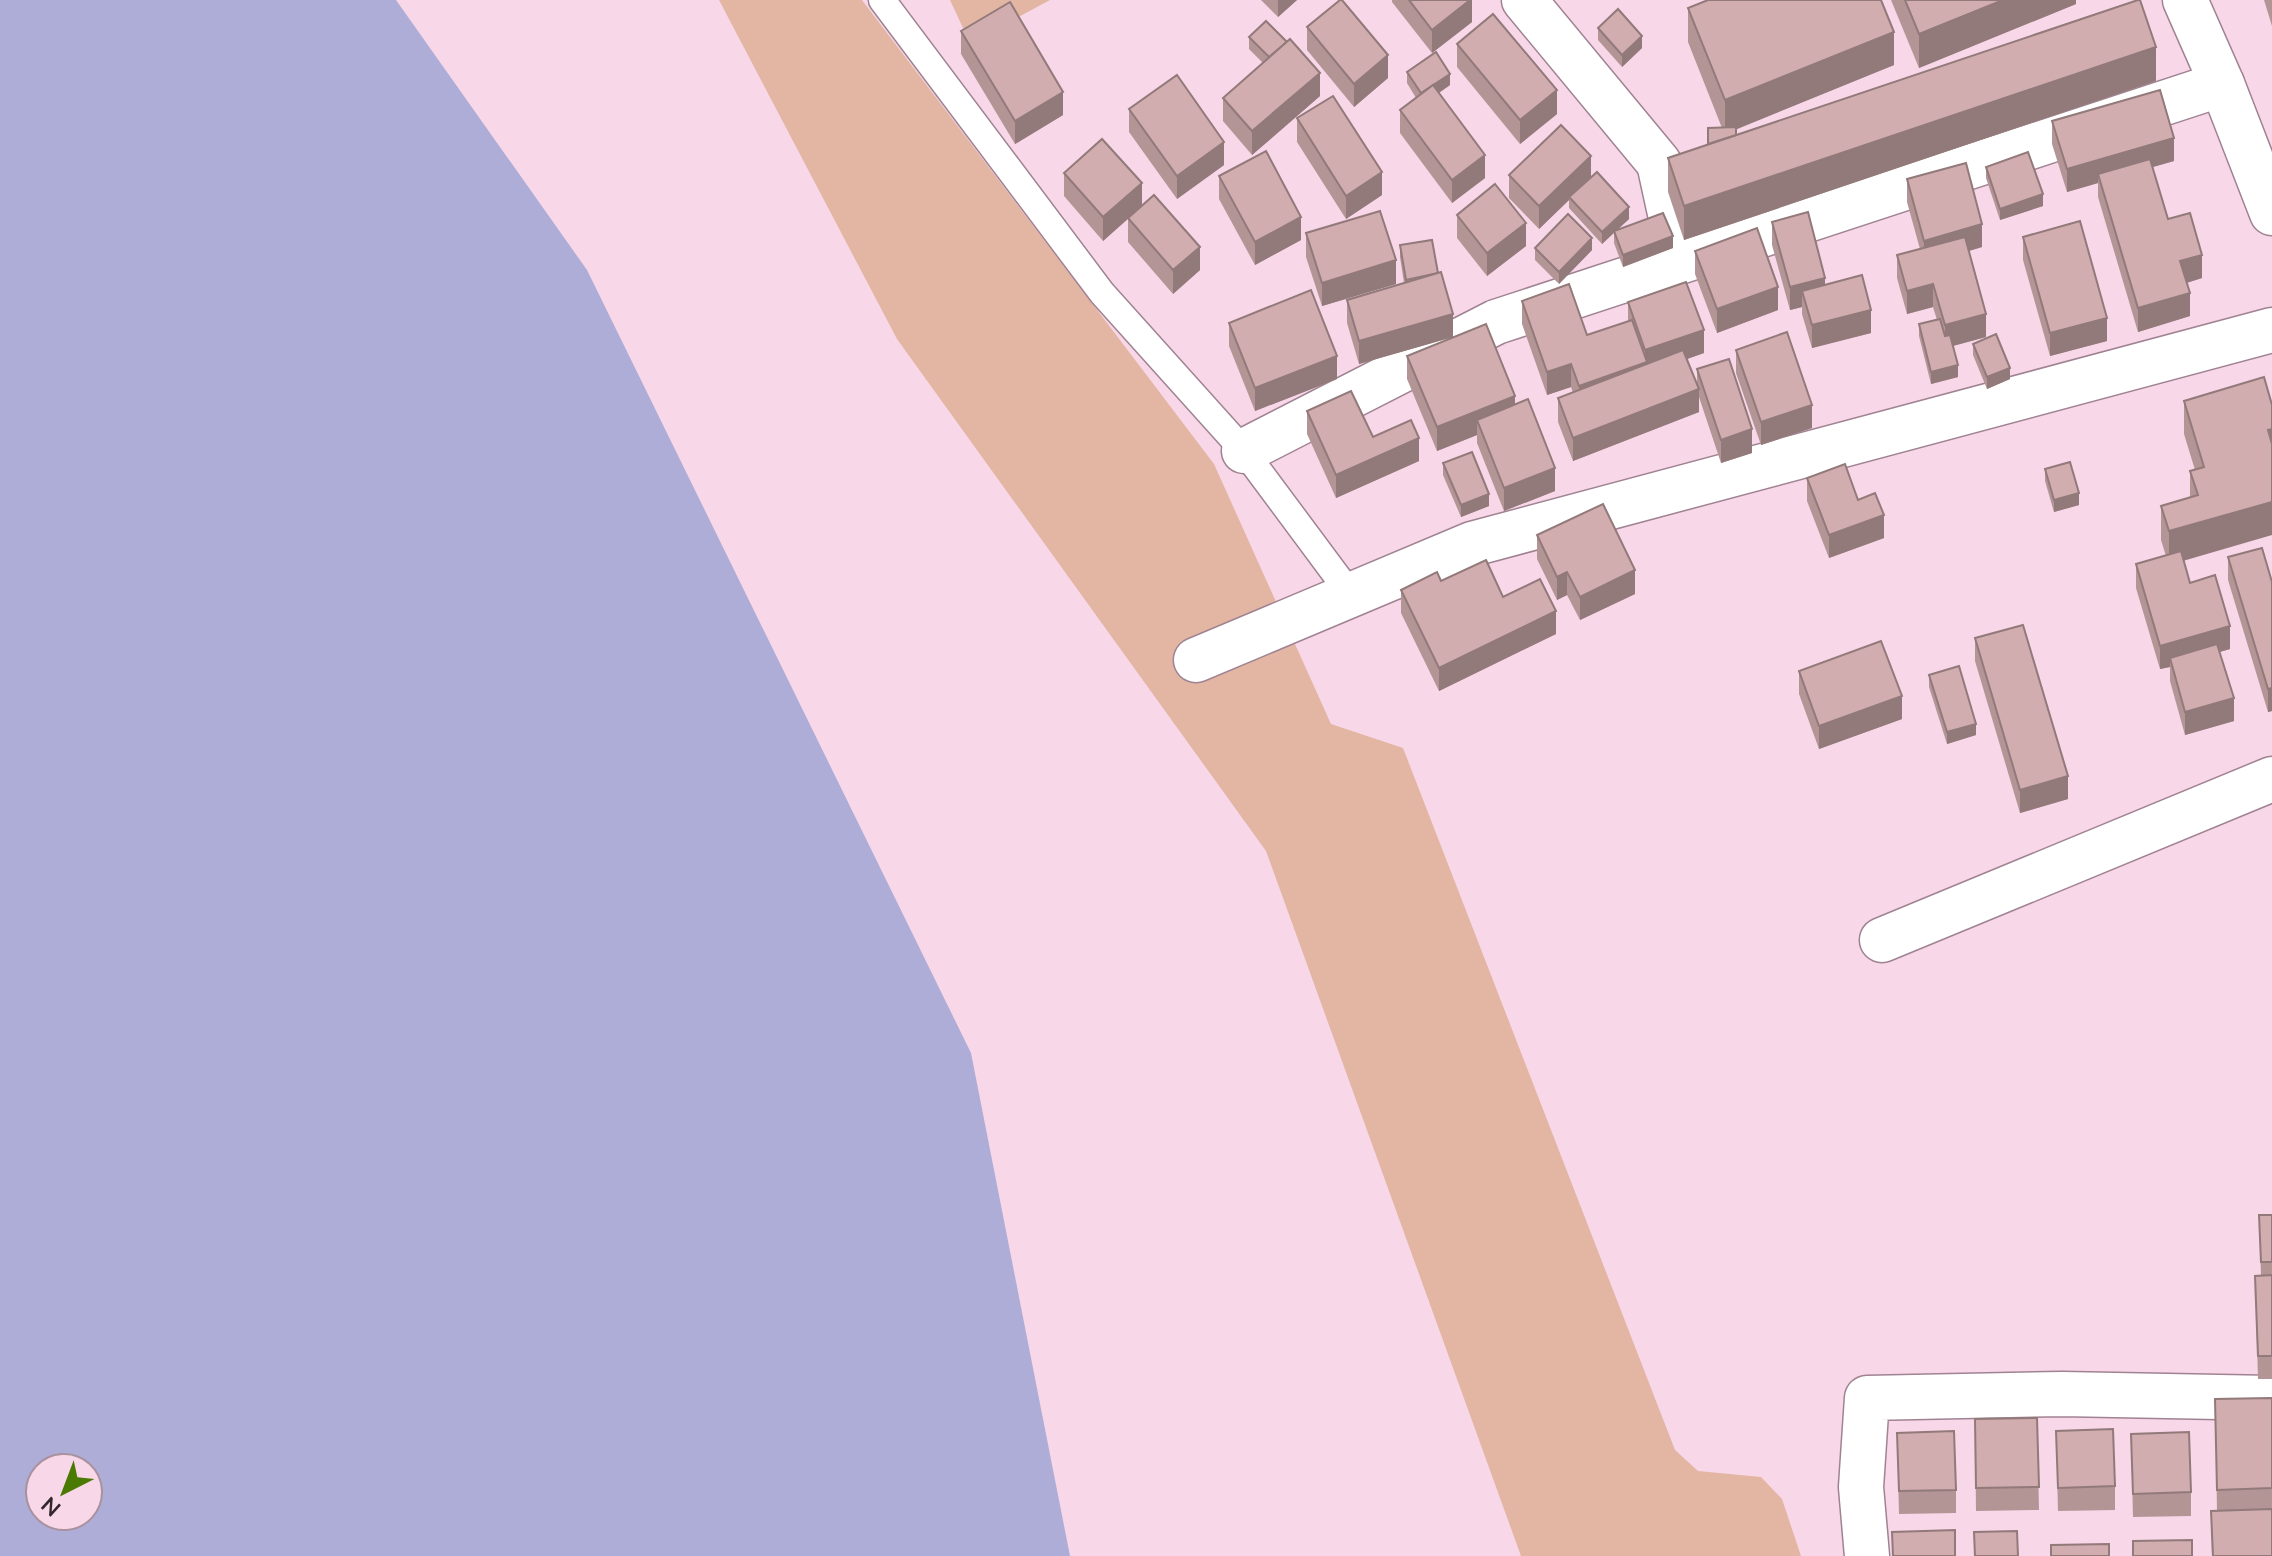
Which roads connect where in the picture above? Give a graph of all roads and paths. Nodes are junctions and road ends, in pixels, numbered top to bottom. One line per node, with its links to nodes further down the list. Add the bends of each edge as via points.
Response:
1 (882, 0): 8 (lane, via 1102,293)
2 (1524, 0): 6 (street, via 1659,163)
3 (2185, 0): 4 (street)
4 (2222, 84): 5 (street); 6 (street)
5 (2272, 213)
6 (1680, 259): 8 (street, via 1496,322)
7 (2272, 330): 9 (street, via 1472,544)
8 (1244, 451): 9 (lane)
9 (1351, 595): 10 (street)
10 (1196, 660)
11 (2272, 779): 12 (street)
12 (1882, 940)
13 (2272, 1398): 14 (street, via 1867,1398 1861,1487)
14 (1867, 1556)

